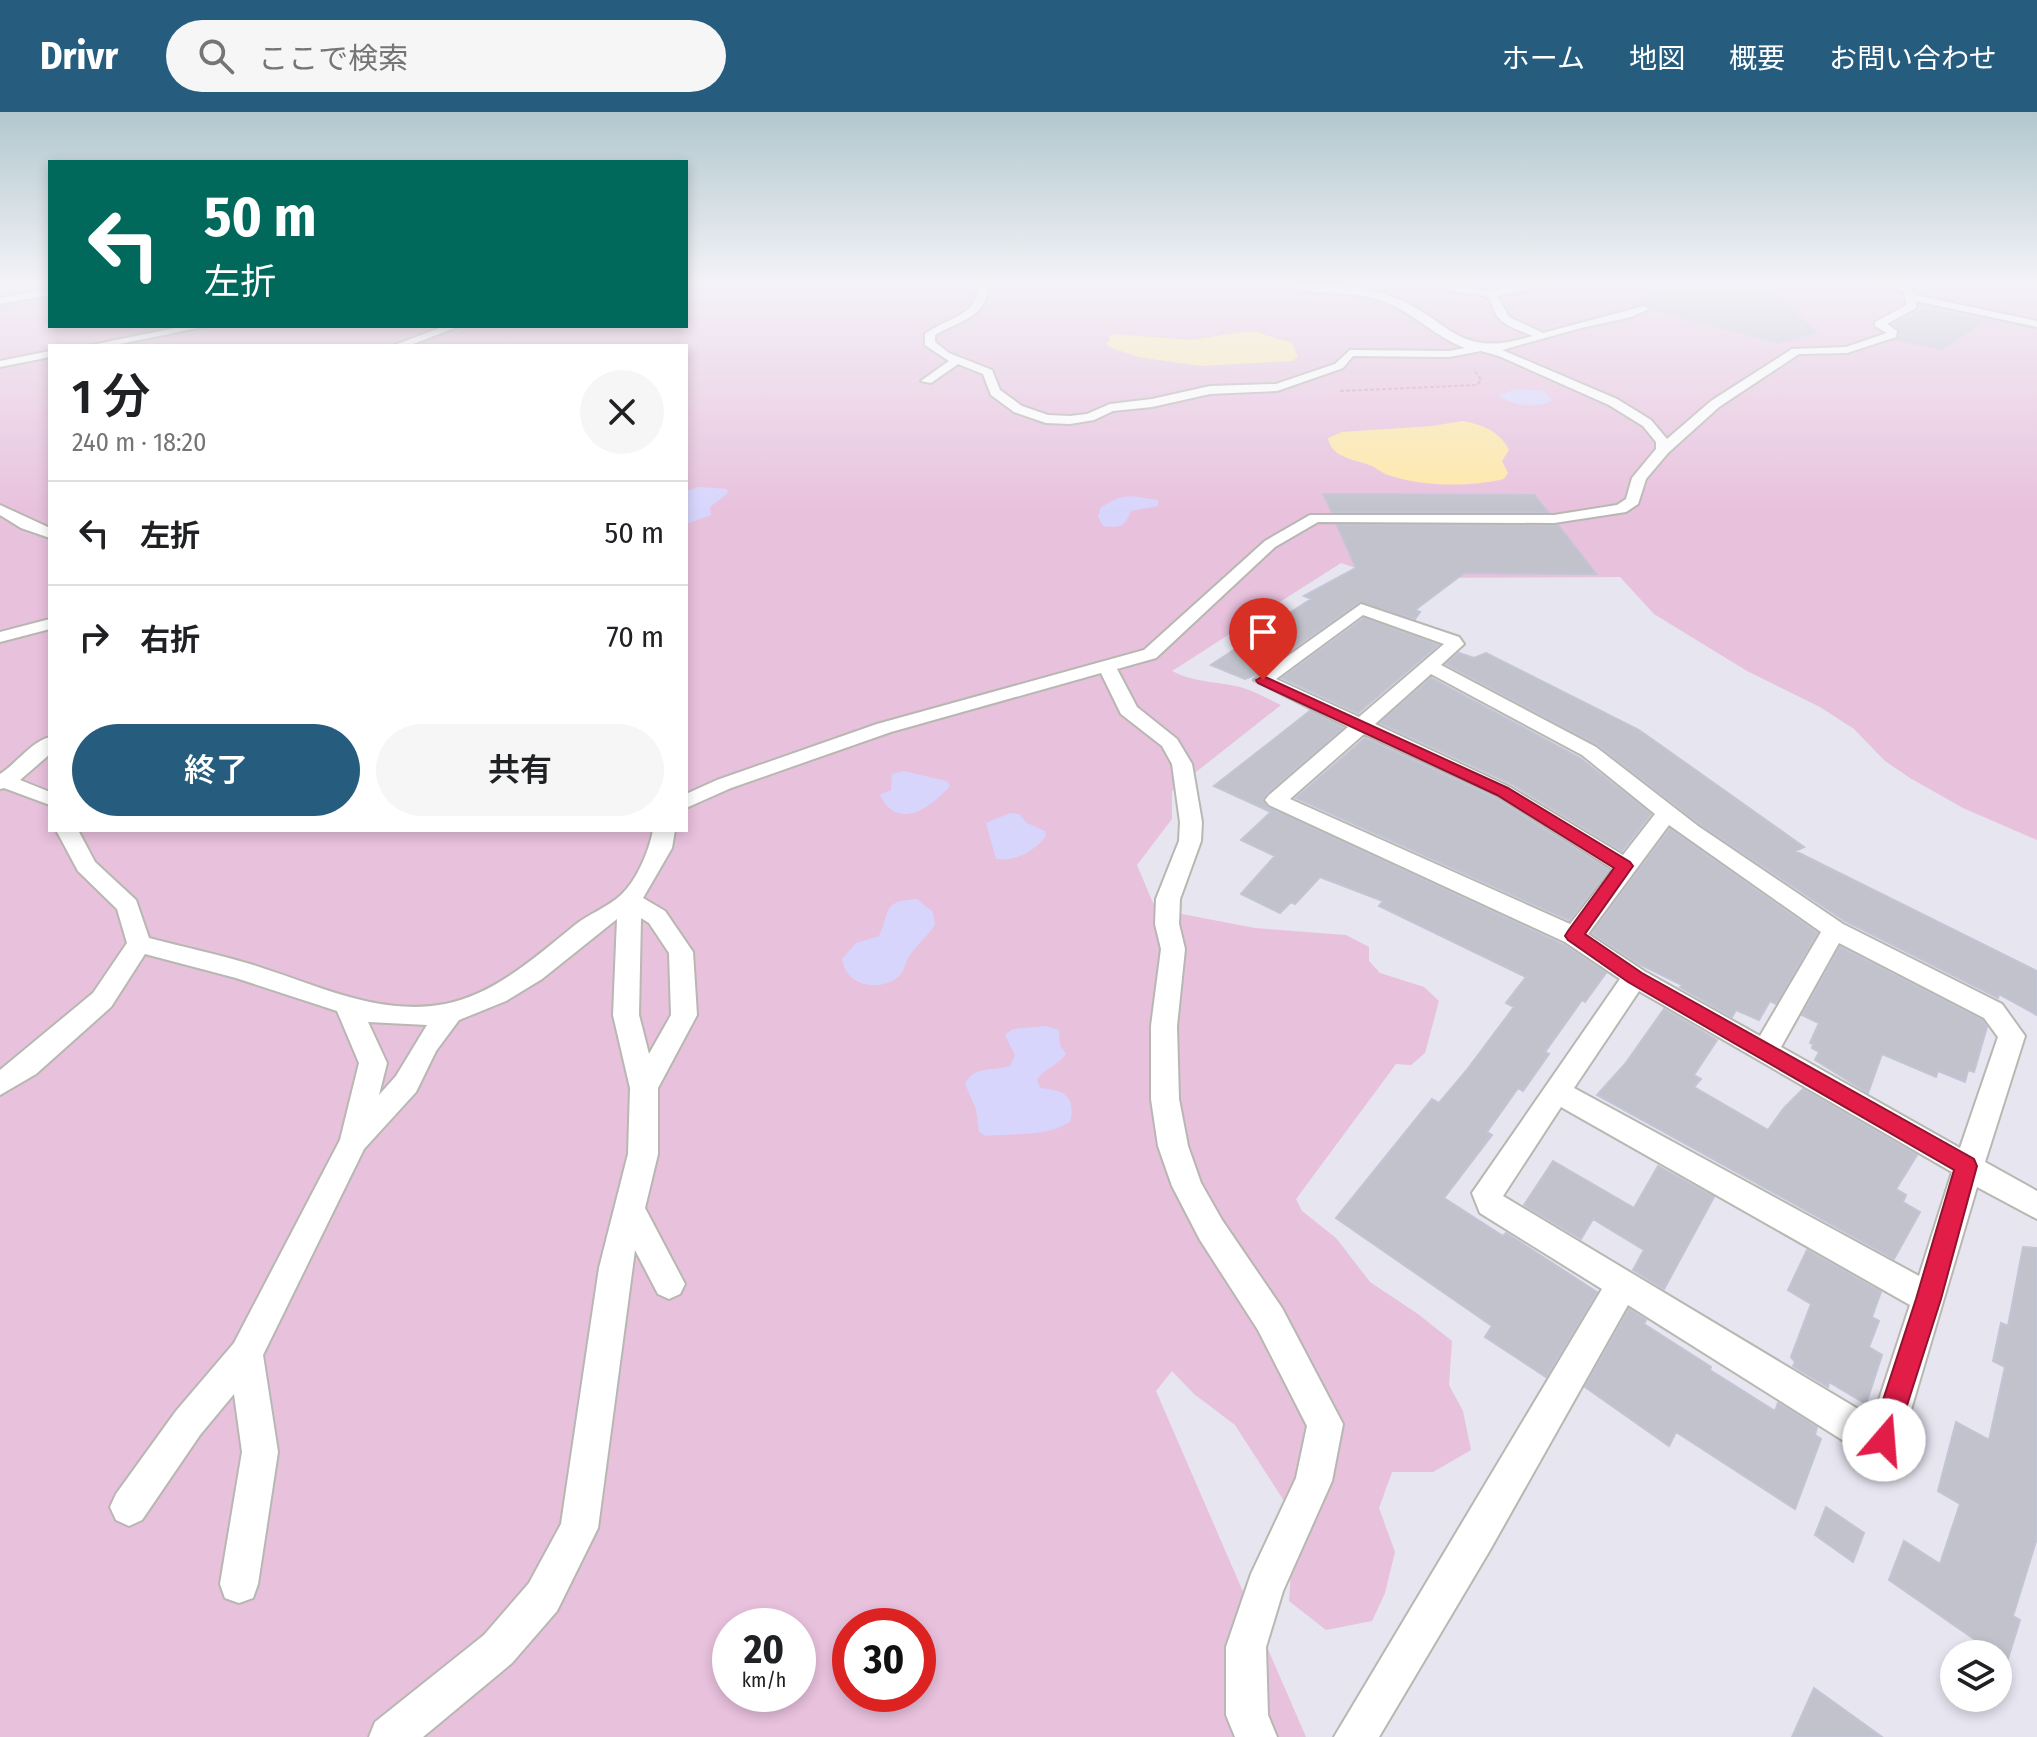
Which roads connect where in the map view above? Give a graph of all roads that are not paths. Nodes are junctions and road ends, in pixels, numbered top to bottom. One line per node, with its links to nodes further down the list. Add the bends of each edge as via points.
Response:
1 (21, 360): 6 (street)
2 (956, 360): 3 (street, via 988,372 995,392 1018,409 1070,420 1210,390 1277,387); 7 (street)
3 (1344, 360)
4 (1518, 360): 8 (street, via 1647,423)
5 (1782, 360): 8 (street, via 1715,404)
6 (0, 364)
7 (927, 381)
8 (1663, 450): 14 (street, via 1639,478 1633,501 1596,514 1554,519 1331,517 1303,522 1270,544 1150,654)
9 (0, 509): 10 (street)
10 (48, 532)
11 (48, 625): 12 (street)
12 (0, 637)
13 (1429, 666): 15 (street); 15 (street, via 1453,641 1361,609 1263,680); 20 (street, via 1589,751)
14 (1107, 667): 19 (street, via 884,728); 46 (street, via 1128,710 1170,743 1182,764 1191,822 1168,911 1173,949 1164,1026 1165,1099 1173,1146 1211,1230 1270,1319 1325,1424 1314,1481 1265,1588 1246,1647 1247,1715)
15 (1362, 724): 23 (street, via 1503,791); 26 (street, via 1276,800)
16 (48, 745): 17 (street)
17 (3, 782): 18 (street)
18 (48, 798)
19 (688, 801)
20 (1667, 813): 23 (street); 25 (street)
21 (68, 832): 27 (street, via 86,866 128,906)
22 (664, 832): 24 (street, via 661,848)
23 (1624, 866): 26 (street)
24 (630, 900): 30 (street, via 533,973); 33 (street, via 626,1015); 33 (street, via 657,917 681,952 684,1015)
25 (1834, 930): 31 (street); 36 (street, via 1993,1011 2012,1036)
26 (1574, 936): 28 (street)
27 (139, 944): 29 (street); 32 (street, via 102,1000)
28 (1635, 977): 31 (street); 34 (street)
29 (347, 1005): 30 (street, via 373,1014); 35 (street, via 373,1063)
30 (450, 1013): 35 (street, via 406,1084)
31 (1766, 1049): 36 (street)
32 (0, 1084)
33 (644, 1088): 38 (street, via 643,1154)
34 (1556, 1091): 40 (street, via 1487,1193 1491,1204); 41 (street)
35 (354, 1141): 42 (street)
36 (1966, 1166): 37 (street); 41 (street)
37 (2037, 1206)
38 (630, 1210): 39 (street); 45 (street, via 615,1268 579,1528 543,1597 498,1649)
39 (669, 1284)
40 (1622, 1285): 41 (street, via 1876,1440 1884,1440); 47 (street)
41 (1929, 1299)
42 (246, 1354): 43 (street, via 188,1423); 44 (street, via 260,1452)
43 (129, 1507)
44 (239, 1584)
45 (390, 1737)
46 (1256, 1737)
47 (1355, 1737)

